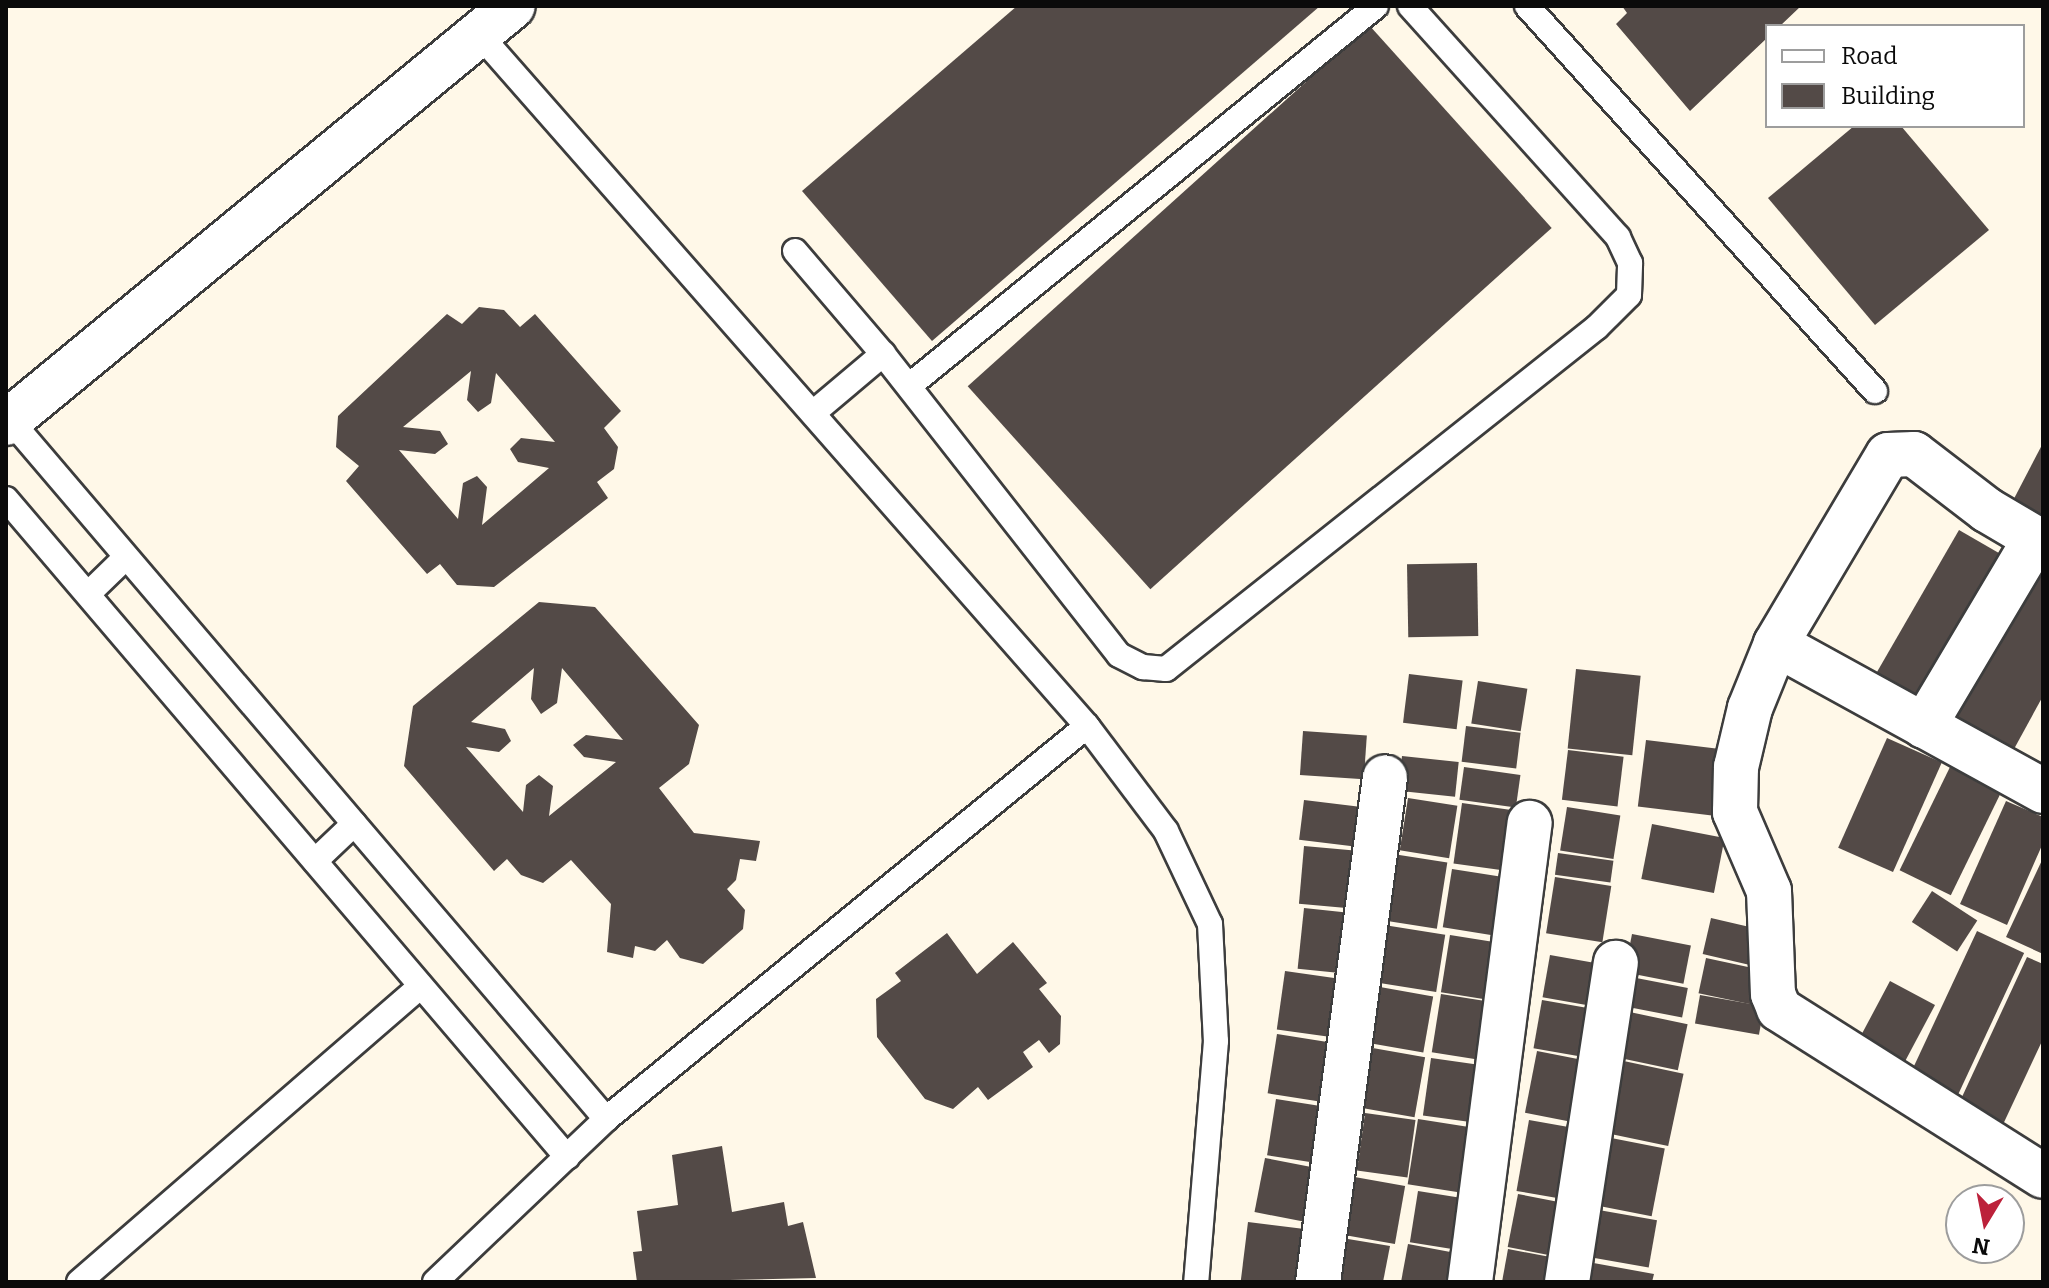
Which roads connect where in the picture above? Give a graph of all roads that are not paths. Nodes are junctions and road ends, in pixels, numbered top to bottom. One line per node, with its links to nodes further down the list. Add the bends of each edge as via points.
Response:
1 (513, 6): 5 (street)
2 (1376, 6): 8 (lane)
3 (1410, 6): 8 (lane, via 1618,237 1630,263 1629,295 1597,327 1166,669 1143,667 1119,655)
4 (1527, 6): 9 (lane)
5 (479, 34): 10 (lane); 11 (street)
6 (795, 251): 7 (lane)
7 (883, 354): 8 (lane); 10 (lane)
8 (909, 386)
9 (1875, 391)
10 (813, 413): 17 (lane)
11 (8, 421): 14 (lane)
12 (6, 499): 15 (lane)
13 (2039, 541): 16 (street, via 1987,510 1914,454 1888,455); 18 (street)
14 (126, 557): 15 (lane); 22 (lane)
15 (88, 594): 23 (lane)
16 (1776, 644): 18 (street); 28 (street, via 1750,708 1736,767 1735,812 1769,891 1772,983 1779,1009)
17 (1087, 726): 26 (lane); 31 (lane, via 1166,831 1210,924 1216,1041)
18 (1924, 726): 20 (street)
19 (1385, 777): 32 (street)
20 (2043, 791)
21 (1530, 823): 33 (street)
22 (354, 824): 23 (lane); 26 (lane)
23 (315, 861): 25 (lane)
24 (1616, 963): 34 (street)
25 (421, 986): 27 (lane); 29 (lane)
26 (606, 1119): 27 (lane)
27 (567, 1157): 30 (lane)
28 (2043, 1176)
29 (79, 1282)
30 (435, 1282)
31 (1196, 1282)
32 (1318, 1282)
33 (1470, 1282)
34 (1567, 1282)

